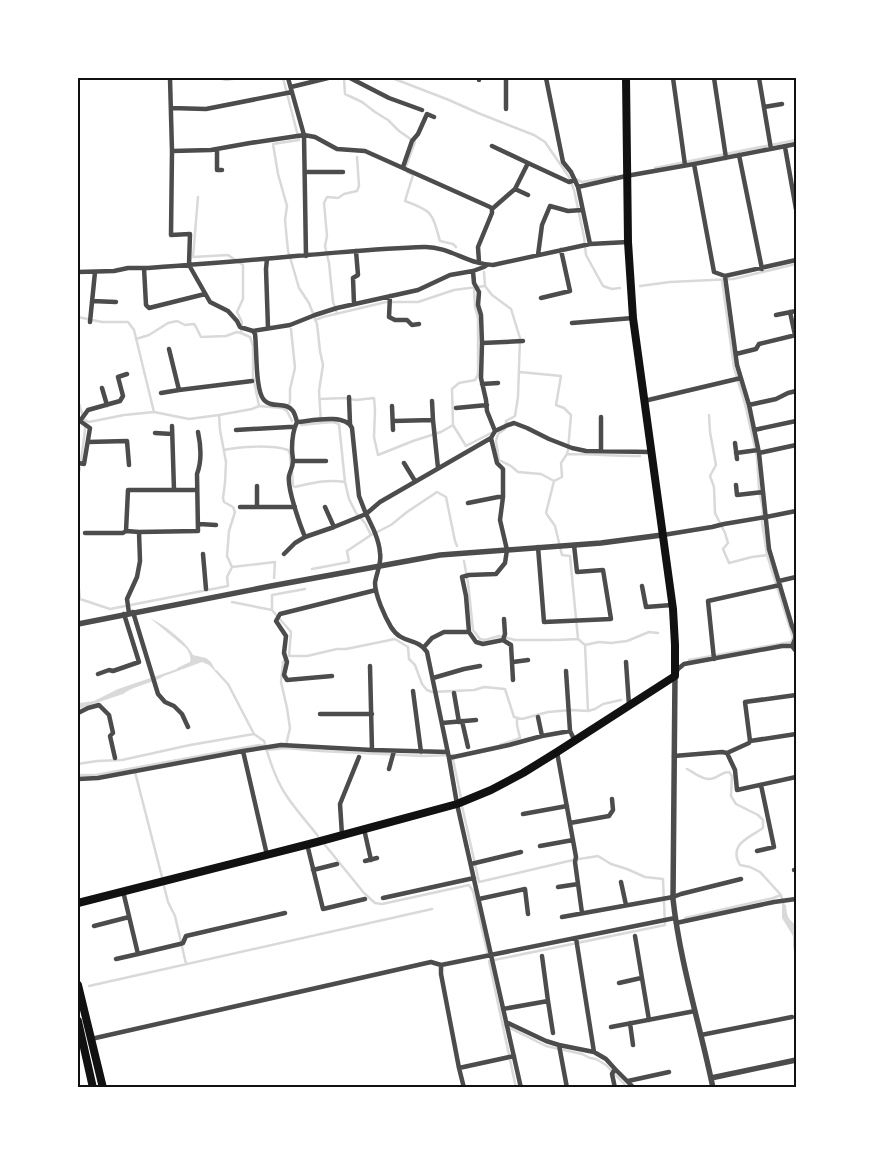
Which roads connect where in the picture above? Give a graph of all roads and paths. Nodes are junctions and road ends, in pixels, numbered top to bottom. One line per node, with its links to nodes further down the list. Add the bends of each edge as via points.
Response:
1 (170, 78): 14 (street)
2 (288, 78): 11 (street)
3 (328, 78): 11 (street)
4 (350, 78): 16 (street)
5 (506, 78): 15 (street)
6 (546, 78): 35 (street, via 563,162)
7 (626, 78): 34 (main road)
8 (673, 78): 28 (street)
9 (714, 78): 26 (street)
10 (759, 78): 13 (street)
11 (289, 92): 14 (street, via 206,110); 18 (street)
12 (782, 104): 13 (street)
13 (764, 107): 21 (street)
14 (171, 108): 24 (street)
15 (506, 109)
16 (422, 110)
17 (434, 117): 30 (street, via 427,114 413,140)
18 (301, 136): 23 (street); 30 (street, via 315,137 337,149 365,151); 32 (street)
19 (796, 144): 22 (street)
20 (492, 146): 27 (street)
21 (770, 147): 22 (street); 25 (street)
22 (785, 147): 39 (street)
23 (217, 149): 24 (street); 31 (street, via 217,170)
24 (172, 151): 50 (street, via 170,235 190,234)
25 (739, 155): 26 (street); 53 (street)
26 (726, 156): 29 (street)
27 (528, 162): 35 (street); 36 (street)
28 (685, 163): 29 (street); 34 (street)
29 (694, 164): 57 (street, via 714,272)
30 (405, 168): 38 (street)
31 (222, 170)
32 (305, 172): 33 (street); 46 (street)
33 (343, 172)
34 (626, 176): 35 (street); 41 (main road)
35 (574, 181): 40 (street)
36 (514, 189): 37 (street); 38 (street)
37 (528, 195)
38 (492, 209): 49 (street, via 478,247)
39 (796, 209)
40 (579, 210): 42 (street); 45 (street, via 568,211 549,204)
41 (628, 242): 42 (street); 67 (main road)
42 (586, 245): 43 (street)
43 (561, 250): 45 (street); 59 (street, via 570,291)
44 (356, 251): 46 (street); 49 (street, via 427,246); 63 (street, via 358,275 353,278)
45 (538, 255): 51 (street)
46 (306, 256): 47 (street)
47 (267, 259): 50 (street); 71 (street)
48 (796, 260): 53 (street)
49 (479, 262): 51 (street)
50 (189, 265): 52 (street); 58 (street)
51 (487, 265): 54 (street)
52 (144, 268): 56 (street); 58 (street, via 146,305 149,308)
53 (762, 269): 57 (street)
54 (473, 271): 60 (street, via 450,275); 75 (street, via 479,292)
55 (78, 272): 56 (street)
56 (95, 272): 61 (street)
57 (725, 279): 77 (street)
58 (205, 294): 72 (street, via 210,302 228,311 242,328)
59 (541, 298)
60 (390, 300): 63 (street); 70 (street, via 390,317 407,320 412,325)
61 (92, 301): 62 (street); 68 (street)
62 (116, 302)
63 (354, 304): 71 (street, via 290,325)
64 (796, 311): 65 (street)
65 (790, 312): 66 (street); 73 (street)
66 (776, 315)
67 (633, 318): 69 (street); 89 (main road)
68 (90, 320)
69 (572, 323)
70 (419, 324)
71 (268, 328): 72 (street)
72 (253, 330): 100 (street, via 262,399 268,404 288,407)
73 (796, 335): 77 (street, via 759,344 756,349)
74 (521, 342): 75 (street)
75 (482, 343): 82 (street)
76 (169, 349): 84 (street)
77 (736, 354): 79 (street)
78 (127, 374): 90 (street, via 118,377 124,396 120,401)
79 (738, 379): 89 (street); 92 (street)
80 (252, 381): 84 (street)
81 (498, 383): 82 (street)
82 (482, 384): 91 (street)
83 (102, 388): 90 (street)
84 (178, 390): 86 (street)
85 (796, 390): 92 (street)
86 (160, 393)
87 (349, 399): 101 (street)
88 (432, 401): 97 (street)
89 (644, 401): 117 (main road)
90 (107, 405): 96 (street, via 88,410)
91 (487, 405): 94 (street); 107 (street)
92 (749, 405): 106 (street)
93 (392, 406): 98 (street)
94 (456, 408)
95 (601, 417): 115 (street)
96 (82, 420): 112 (street, via 90,428)
97 (433, 420): 98 (street); 125 (street)
98 (393, 421): 105 (street)
99 (796, 421): 106 (street)
100 (297, 422): 101 (street, via 335,419); 103 (street)
101 (350, 424): 139 (street)
102 (172, 426): 110 (street)
103 (294, 427): 104 (street); 120 (street)
104 (236, 430)
105 (393, 430)
106 (754, 430): 116 (street)
107 (496, 431): 111 (street); 115 (street, via 514,423 572,448)
108 (198, 432): 130 (street)
109 (155, 434): 110 (street)
110 (172, 434): 129 (street)
111 (491, 438): 125 (street); 132 (street, via 497,463 503,468)
112 (88, 442): 122 (street, via 84,464); 124 (street, via 127,441)
113 (735, 443): 118 (street)
114 (796, 445): 116 (street)
115 (601, 451): 117 (street)
116 (757, 451): 118 (street); 131 (street, via 761,466)
117 (651, 452): 147 (main road)
118 (736, 453): 119 (street)
119 (737, 460)
120 (293, 461): 121 (street); 137 (street, via 289,476)
121 (326, 461)
122 (78, 463)
123 (404, 463): 126 (street)
124 (129, 465)
125 (438, 468): 126 (street)
126 (415, 481): 139 (street)
127 (736, 485): 131 (street, via 737,495)
128 (257, 486): 136 (street)
129 (174, 490): 130 (street); 144 (street, via 128,490)
130 (198, 490): 141 (street)
131 (760, 492): 140 (street)
132 (503, 498): 133 (street); 151 (street, via 500,520)
133 (468, 504)
134 (325, 506): 143 (street)
135 (240, 507): 136 (street)
136 (257, 507): 137 (street)
137 (295, 507): 148 (street)
138 (796, 511): 140 (street)
139 (361, 515): 143 (street); 154 (street, via 375,532 381,555)
140 (764, 518): 147 (street); 156 (street)
141 (199, 524): 142 (street); 145 (street, via 198,531)
142 (216, 525)
143 (334, 527): 148 (street)
144 (126, 531): 145 (street); 146 (street)
145 (139, 532): 161 (street, via 138,578 127,599)
146 (85, 533)
147 (662, 535): 149 (street); 160 (main road)
148 (305, 537): 153 (street, via 294,542)
149 (574, 545): 150 (street); 150 (street, via 577,572 603,570 611,619 544,622)
150 (538, 547): 151 (street)
151 (507, 550): 154 (street, via 440,555); 164 (street, via 504,563 496,574 462,576)
152 (203, 554): 158 (street)
153 (284, 554)
154 (378, 567): 159 (street); 161 (street)
155 (796, 577): 156 (street)
156 (778, 585): 166 (street); 169 (street, via 708,600)
157 (642, 586): 160 (street, via 646,607)
158 (206, 588)
159 (376, 590): 167 (street, via 384,614 397,636); 177 (street, via 280,614 276,620 286,636 284,653 288,662 284,675 287,680)
160 (672, 605): 178 (main road)
161 (129, 612): 163 (street); 176 (street, via 139,662); 192 (street, via 158,694 182,714)
162 (504, 619): 165 (street)
163 (78, 624)
164 (469, 632): 165 (street, via 476,642 483,644); 167 (street, via 444,632)
165 (504, 637): 171 (street, via 511,645)
166 (795, 641): 168 (street); 169 (street, via 782,646)
167 (424, 647): 179 (street)
168 (796, 651)
169 (714, 656): 178 (street, via 684,664)
170 (528, 660): 171 (street)
171 (512, 662): 180 (street)
172 (626, 662): 184 (street)
173 (370, 666): 187 (street)
174 (480, 666): 179 (street)
175 (566, 671): 193 (street)
176 (98, 674)
177 (332, 676)
178 (676, 676): 184 (main road); 207 (street)
179 (433, 678): 191 (street)
180 (513, 680)
181 (413, 691): 202 (street)
182 (454, 693): 190 (street)
183 (796, 696): 197 (street, via 745,702)
184 (629, 706): 196 (main road)
185 (78, 713): 209 (street, via 99,705 109,714)
186 (320, 714): 187 (street)
187 (372, 714): 199 (street)
188 (538, 717): 195 (street)
189 (476, 720): 190 (street)
190 (460, 721): 191 (street); 198 (street)
191 (442, 723): 203 (street)
192 (188, 726)
193 (570, 731): 195 (street); 196 (street)
194 (796, 734): 197 (street)
195 (542, 736): 208 (street)
196 (575, 741): 204 (main road)
197 (750, 741): 205 (street)
198 (468, 747)
199 (372, 750): 200 (street, via 287,745); 201 (street)
200 (244, 751): 212 (street, via 98,778); 226 (street)
201 (394, 751): 202 (street); 210 (street)
202 (421, 752): 203 (street)
203 (448, 752): 208 (street)
204 (557, 752): 215 (main road, via 491,790); 216 (street)
205 (727, 754): 207 (street); 213 (street, via 735,770 738,790)
206 (359, 756): 220 (street, via 340,804)
207 (674, 756): 239 (street)
208 (452, 757): 215 (street)
209 (115, 758)
210 (390, 769)
211 (796, 777): 213 (street)
212 (78, 778)
213 (761, 785): 224 (street, via 774,847)
214 (612, 799): 218 (street, via 613,810 609,816)
215 (457, 804): 219 (main road); 231 (street)
216 (567, 806): 217 (street); 218 (street)
217 (523, 814)
218 (570, 823): 221 (street)
219 (364, 829): 220 (main road); 228 (street)
220 (342, 835): 222 (main road)
221 (573, 840): 223 (street); 236 (street)
222 (307, 844): 226 (main road); 232 (street)
223 (540, 846)
224 (757, 851)
225 (521, 852): 231 (street)
226 (267, 855): 238 (main road)
227 (377, 858): 228 (street)
228 (371, 860): 229 (street)
229 (365, 861)
230 (337, 864): 232 (street)
231 (471, 864): 233 (street)
232 (313, 870): 241 (street, via 323,909)
233 (474, 878): 240 (street); 242 (street)
234 (741, 879): 239 (street)
235 (621, 882): 245 (street)
236 (578, 884): 237 (street); 247 (street)
237 (558, 887)
238 (123, 891): 244 (main road); 249 (street)
239 (673, 897): 245 (street); 251 (street)
240 (382, 898)
241 (365, 899)
242 (479, 899): 248 (street, via 525,889); 257 (street)
243 (796, 899): 251 (street)
244 (78, 903)
245 (626, 905): 247 (street)
246 (285, 913): 255 (street, via 186,936 181,944)
247 (582, 913): 250 (street)
248 (528, 914)
249 (129, 917): 252 (street); 255 (street)
250 (562, 917)
251 (675, 921): 254 (street, via 665,920); 265 (street)
252 (94, 926)
253 (635, 936): 260 (street)
254 (577, 941): 257 (street); 277 (street)
255 (138, 954): 258 (street)
256 (542, 956): 263 (street)
257 (490, 957): 259 (street); 264 (street)
258 (116, 959)
259 (441, 965): 274 (street, via 430,962); 280 (street)
260 (641, 978): 261 (street); 267 (street)
261 (619, 982)
262 (78, 985): 274 (main road)
263 (548, 1001): 264 (street); 272 (street)
264 (503, 1010): 270 (street)
265 (695, 1011): 267 (street); 273 (street)
266 (792, 1017): 273 (street)
267 (649, 1020): 269 (street)
268 (78, 1021): 285 (main road)
269 (630, 1023): 271 (street); 275 (street)
270 (506, 1025): 276 (street); 278 (street)
271 (610, 1027)
272 (553, 1033)
273 (701, 1036): 283 (street)
274 (90, 1039): 286 (main road)
275 (633, 1045)
276 (559, 1048): 277 (street); 289 (street)
277 (594, 1052): 281 (street, via 606,1059)
278 (511, 1057): 280 (street); 288 (street)
279 (796, 1060): 283 (street)
280 (459, 1068): 287 (street)
281 (614, 1071): 284 (street); 290 (street)
282 (669, 1072): 284 (street)
283 (711, 1078): 292 (street)
284 (628, 1081): 291 (street)
285 (93, 1088)
286 (103, 1088)
287 (464, 1088)
288 (521, 1088)
289 (567, 1088)
290 (616, 1088)
291 (634, 1088)
292 (713, 1088)

